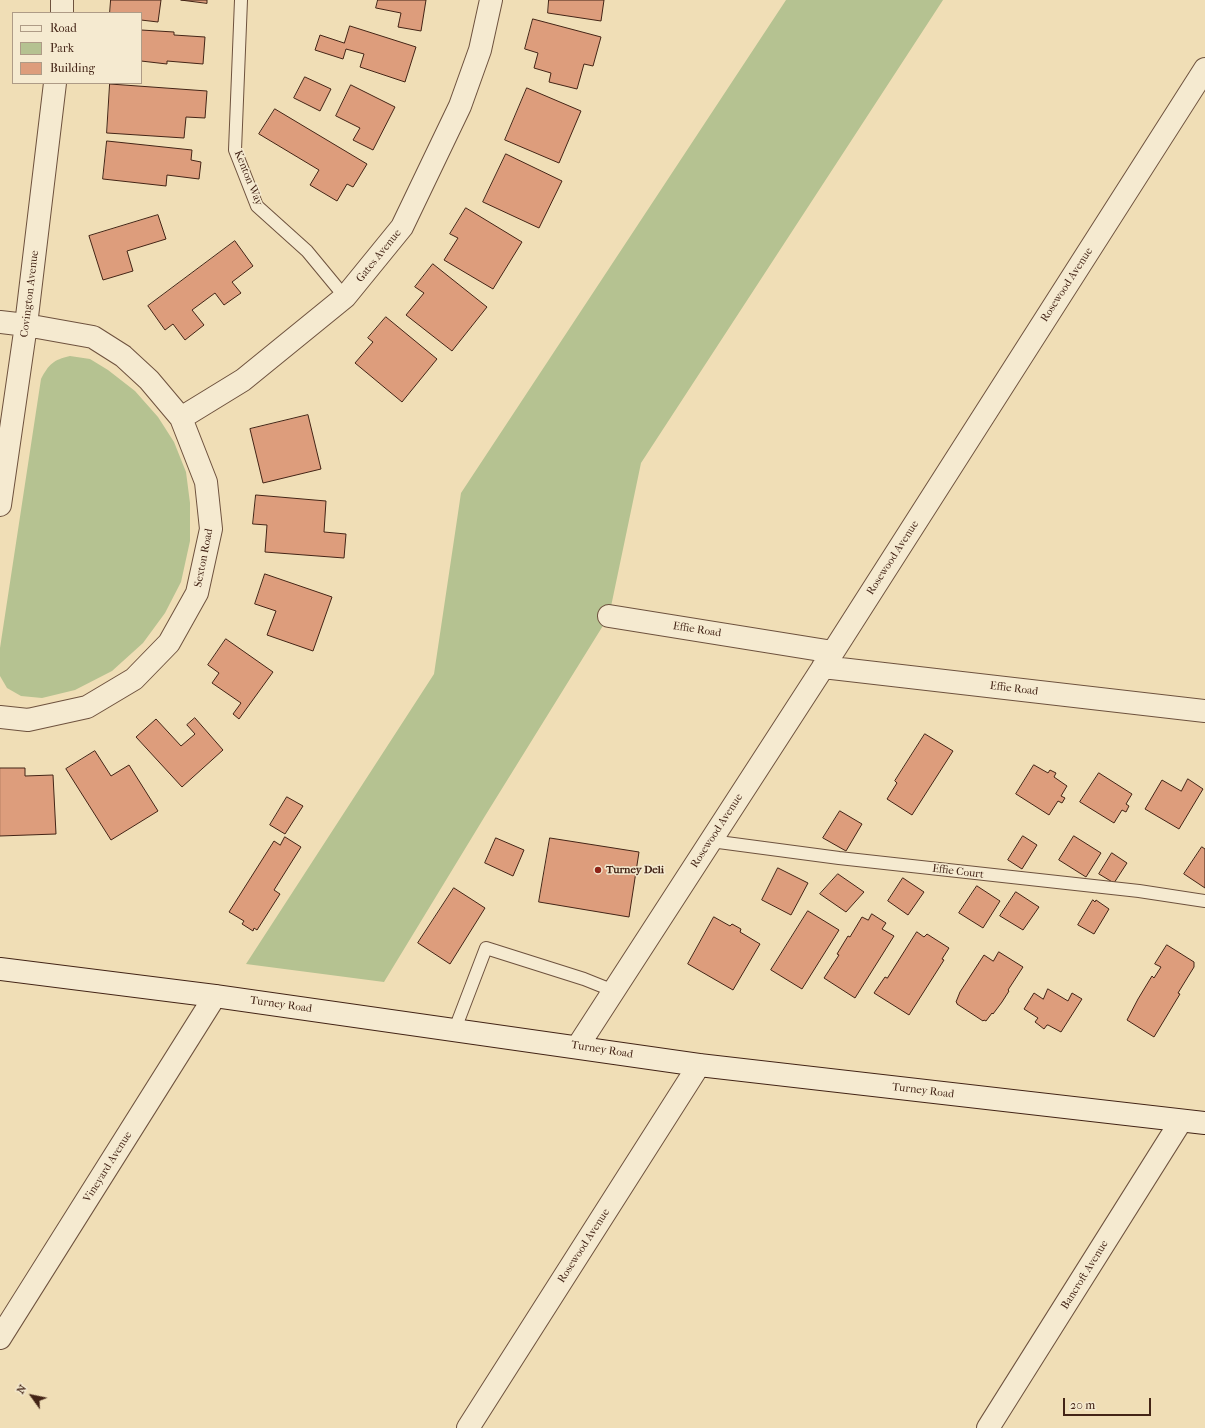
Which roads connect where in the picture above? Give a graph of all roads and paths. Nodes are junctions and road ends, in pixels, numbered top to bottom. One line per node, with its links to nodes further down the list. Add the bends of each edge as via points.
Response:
1 (62, 0): 4 (street)
2 (241, 0): 7 (lane, Kenton Way, via 235,150 257,206 307,251)
3 (491, 0): 7 (street, Gates Avenue, via 480,50 460,106 402,227)
4 (62, 12)
5 (1205, 69): 13 (street, Rosewood Avenue)
6 (55, 84): 9 (street, Covington Avenue)
7 (345, 297): 10 (street, Gates Avenue, via 243,380)
8 (0, 322): 9 (street, Sexton Road)
9 (26, 325): 10 (street, Sexton Road, via 93,337 123,356 150,380); 11 (street, Covington Avenue)
10 (181, 418): 15 (street, Sexton Road, via 206,482 210,529 197,593 169,643 134,679 87,707 28,720)
11 (0, 505)
12 (609, 616): 13 (street, Effie Road)
13 (828, 660): 14 (street, Effie Road); 16 (street, Rosewood Avenue)
14 (1205, 711)
15 (0, 717)
16 (711, 841): 17 (lane, Effie Court); 19 (street, Rosewood Avenue)
17 (1205, 901)
18 (0, 969): 20 (street, Turney Road)
19 (614, 991): 21 (lane, via 486,948); 22 (street, Rosewood Avenue)
20 (215, 996): 21 (street, Turney Road); 26 (street, Vineyard Avenue)
21 (455, 1029): 22 (street, Turney Road)
22 (578, 1046): 23 (street, Turney Road)
23 (699, 1064): 24 (street, Turney Road); 27 (street, Rosewood Avenue)
24 (1181, 1121): 25 (street, Turney Road); 28 (street, Bancroft Avenue)
25 (1205, 1123)
26 (0, 1338)
27 (468, 1428)
28 (988, 1428)

